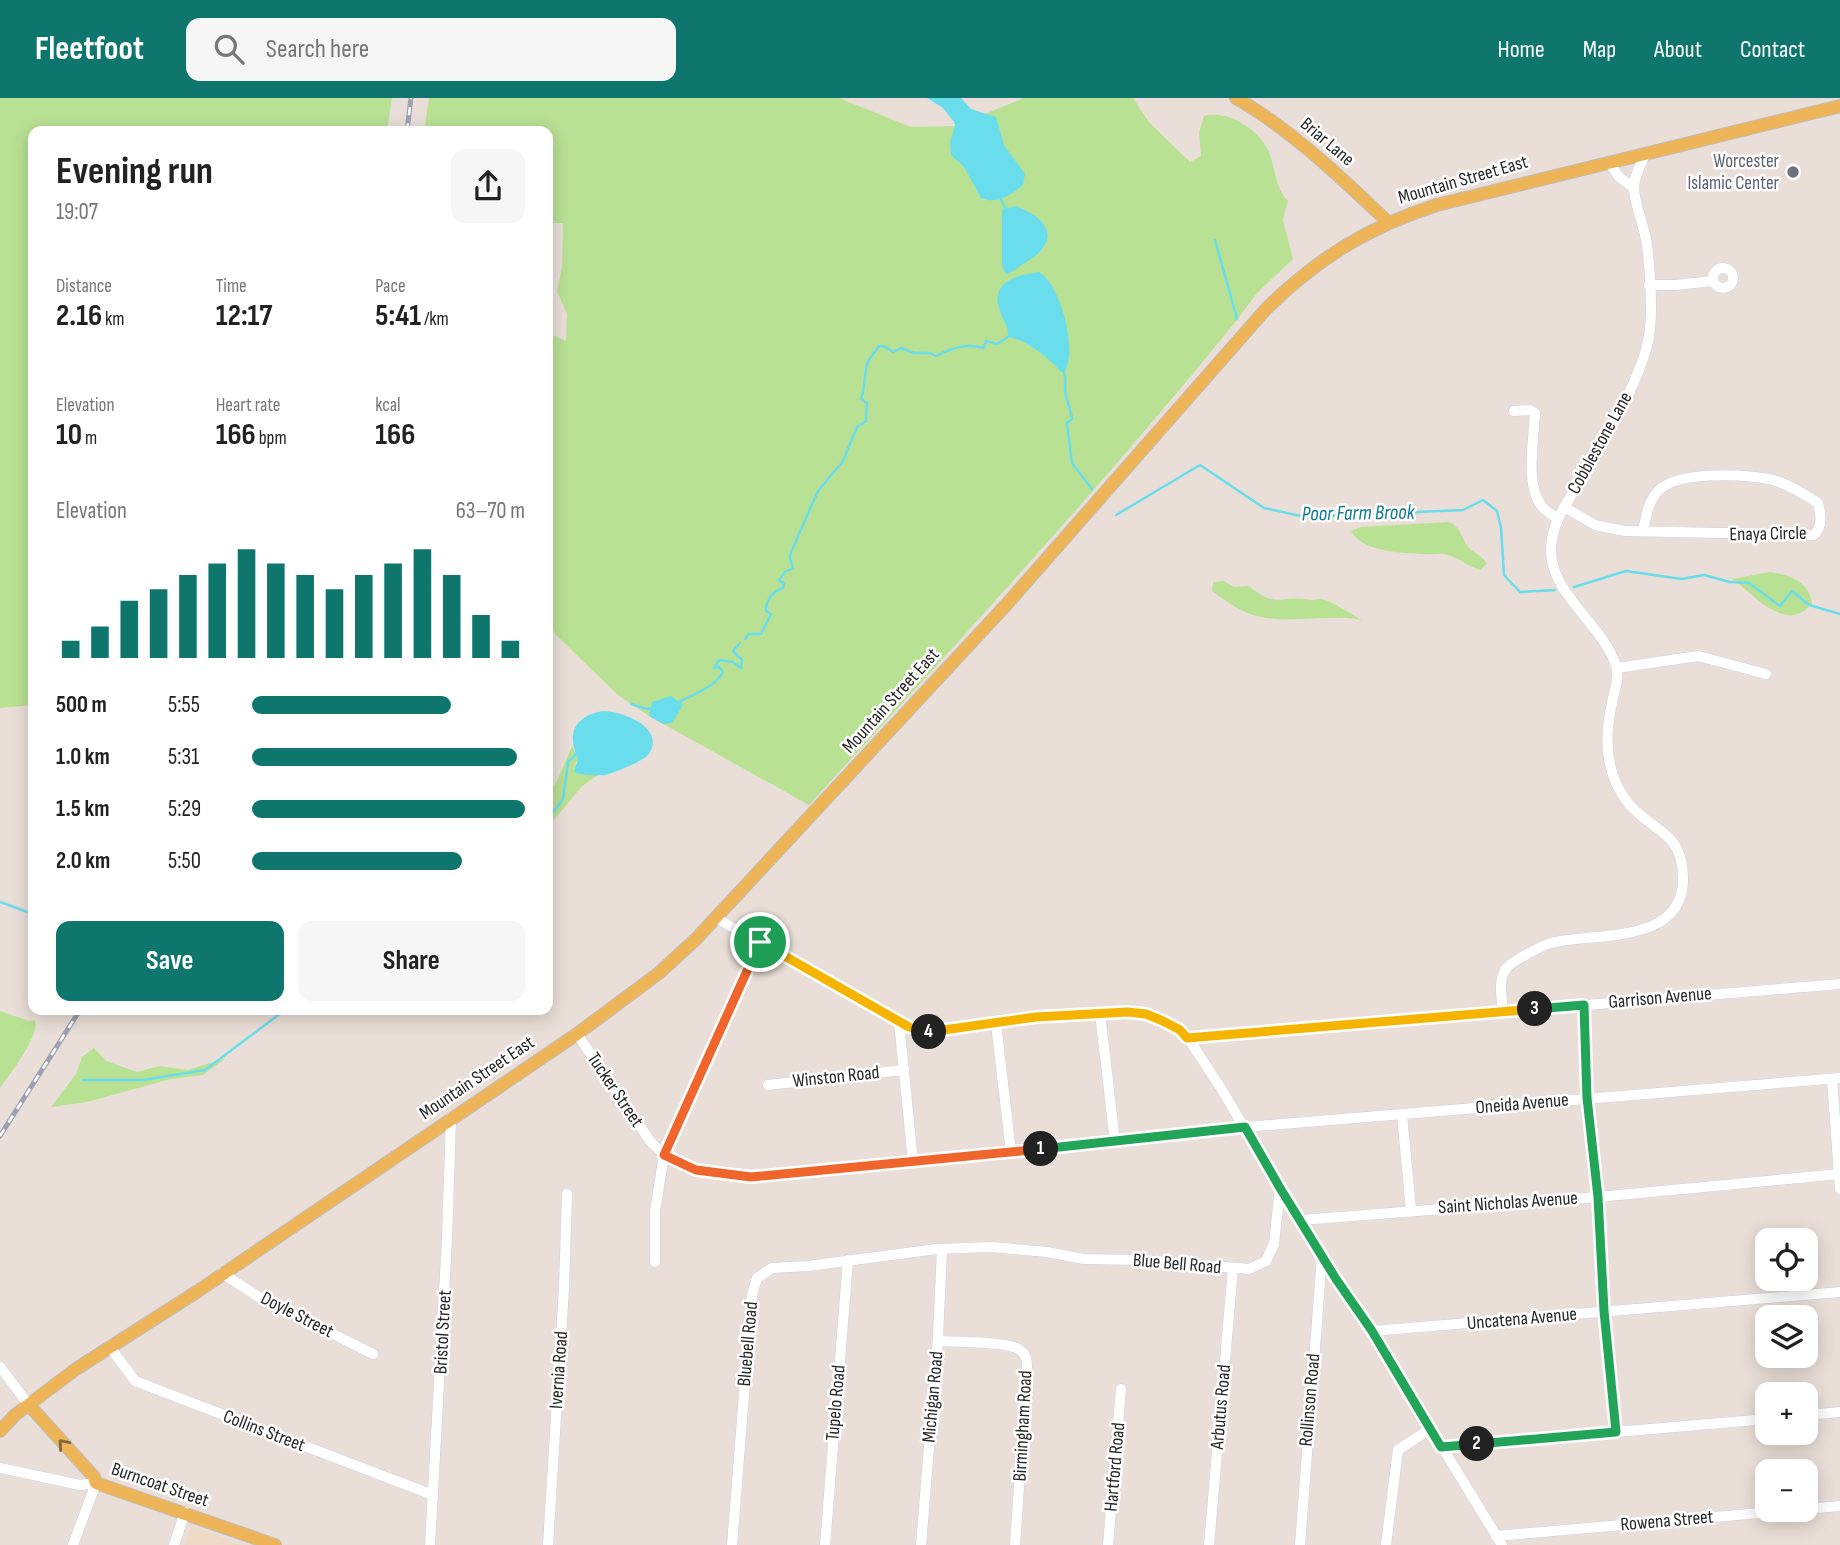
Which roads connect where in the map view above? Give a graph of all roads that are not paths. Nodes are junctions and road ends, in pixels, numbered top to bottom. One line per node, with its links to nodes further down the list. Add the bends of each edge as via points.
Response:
1 (1236, 98): 6 (main road, Briar Lane, via 1301,143)
2 (1840, 106): 3 (main road, Mountain Street East)
3 (1646, 153): 4 (main road, Mountain Street East); 5 (street)
4 (1609, 162): 5 (street); 6 (main road, Mountain Street East)
5 (1634, 188): 8 (street, Cobblestone Lane, via 1647,245)
6 (1388, 222): 15 (main road, Mountain Street East, via 1316,264 1266,309 1006,605)
7 (1713, 281): 8 (street)
8 (1649, 285): 10 (street, Cobblestone Lane, via 1650,334 1639,370)
9 (1514, 411): 11 (street, via 1535,413 1534,494 1542,508)
10 (1564, 507): 11 (street, Cobblestone Lane); 12 (street, Enaya Circle, via 1595,525)
11 (1558, 519): 13 (street, Cobblestone Lane, via 1551,552 1554,570)
12 (1643, 531): 12 (street, Enaya Circle, via 1814,535 1821,515 1818,503 1771,480 1688,477 1668,482 1655,493)
13 (1617, 668): 14 (street, via 1698,656); 19 (street, Cobblestone Lane, via 1606,738 1612,772 1629,804 1681,852 1682,895 1651,928 1550,943 1521,957 1505,969 1500,986)
14 (1766, 674)
15 (716, 918): 16 (street); 23 (main road, Mountain Street East, via 659,973)
16 (760, 942): 21 (street); 34 (street)
17 (1840, 984): 18 (street, Garrison Avenue)
18 (1584, 1005): 19 (street, Garrison Avenue); 28 (street)
19 (1503, 1012): 24 (street, Garrison Avenue)
20 (1100, 1013): 22 (street); 24 (street, via 1146,1014); 32 (street)
21 (899, 1022): 22 (street, via 926,1032); 25 (street)
22 (996, 1024): 33 (street)
23 (577, 1034): 30 (main road, Mountain Street East); 34 (street, Tucker Street, via 650,1142)
24 (1187, 1038): 31 (street)
25 (904, 1070): 27 (street, Winston Road); 35 (street)
26 (1836, 1078): 28 (street, Oneida Avenue); 36 (street)
27 (768, 1085)
28 (1587, 1098): 29 (street, Oneida Avenue); 40 (street)
29 (1402, 1115): 31 (street, Oneida Avenue); 41 (street)
30 (451, 1118): 49 (main road, Mountain Street East); 68 (street, Bristol Street)
31 (1245, 1127): 32 (street, Oneida Avenue); 37 (street)
32 (1115, 1142): 33 (street, Oneida Avenue)
33 (1011, 1152): 35 (street, Tucker Street)
34 (664, 1155): 35 (street, Tucker Street, via 696,1170 751,1177); 47 (street, via 654,1211)
35 (913, 1162)
36 (1839, 1174): 38 (street); 40 (street, Saint Nicholas Avenue)
37 (1280, 1188): 42 (street); 48 (street, Blue Bell Road, via 1273,1244 1266,1261 1249,1269)
38 (1840, 1189)
39 (567, 1194): 78 (street, Ivernia Road)
40 (1598, 1197): 41 (street, Saint Nicholas Avenue); 51 (street)
41 (1411, 1210): 42 (street, Saint Nicholas Avenue)
42 (1301, 1220): 45 (street)
43 (1013, 1248): 44 (street, Bluebell Road); 48 (street, Blue Bell Road, via 1084,1259)
44 (942, 1249): 46 (street, Bluebell Road); 53 (street, Michigan Road)
45 (1322, 1255): 52 (street); 85 (street, Rollinson Road)
46 (848, 1261): 79 (street, Bluebell Road, via 772,1268 757,1278 751,1295); 80 (street, Tupelo Road)
47 (656, 1262)
48 (1233, 1268): 84 (street, Arbutus Road)
49 (222, 1273): 54 (main road, Mountain Street East); 55 (street, Doyle Street, via 257,1296)
50 (1840, 1292): 51 (street, Uncatena Avenue)
51 (1604, 1311): 52 (street, Uncatena Avenue); 64 (street)
52 (1372, 1331): 62 (street)
53 (938, 1341): 81 (street, Michigan Road); 82 (street, Birmingham Road, via 1008,1346 1026,1357)
54 (110, 1347): 58 (main road, Mountain Street East); 68 (street, Collins Street, via 135,1381)
55 (373, 1354)
56 (0, 1367): 58 (street, Burncoat Street)
57 (1121, 1389): 83 (street, Hartford Road)
58 (29, 1405): 63 (main road, Mountain Street East); 67 (main road, Burncoat Street, one-way to 58)
59 (1840, 1412): 60 (street)
60 (1818, 1414)
61 (1755, 1420): 64 (street)
62 (1430, 1429): 65 (street); 86 (street, via 1398,1450)
63 (0, 1431)
64 (1616, 1432): 65 (street)
65 (1441, 1447): 73 (street)
66 (0, 1468): 67 (street, via 80,1485)
67 (96, 1483): 71 (main road, Burncoat Street); 74 (street)
68 (433, 1495): 77 (street, Bristol Street)
69 (1840, 1506): 70 (street)
70 (1818, 1508)
71 (185, 1513): 75 (street); 76 (main road, Burncoat Street)
72 (1755, 1514): 73 (street, Rowena Street)
73 (1499, 1541)
74 (73, 1545)
75 (174, 1545)
76 (275, 1545)
77 (430, 1545)
78 (548, 1545)
79 (732, 1545)
80 (825, 1545)
81 (921, 1545)
82 (1014, 1545)
83 (1108, 1545)
84 (1209, 1545)
85 (1300, 1545)
86 (1386, 1545)

